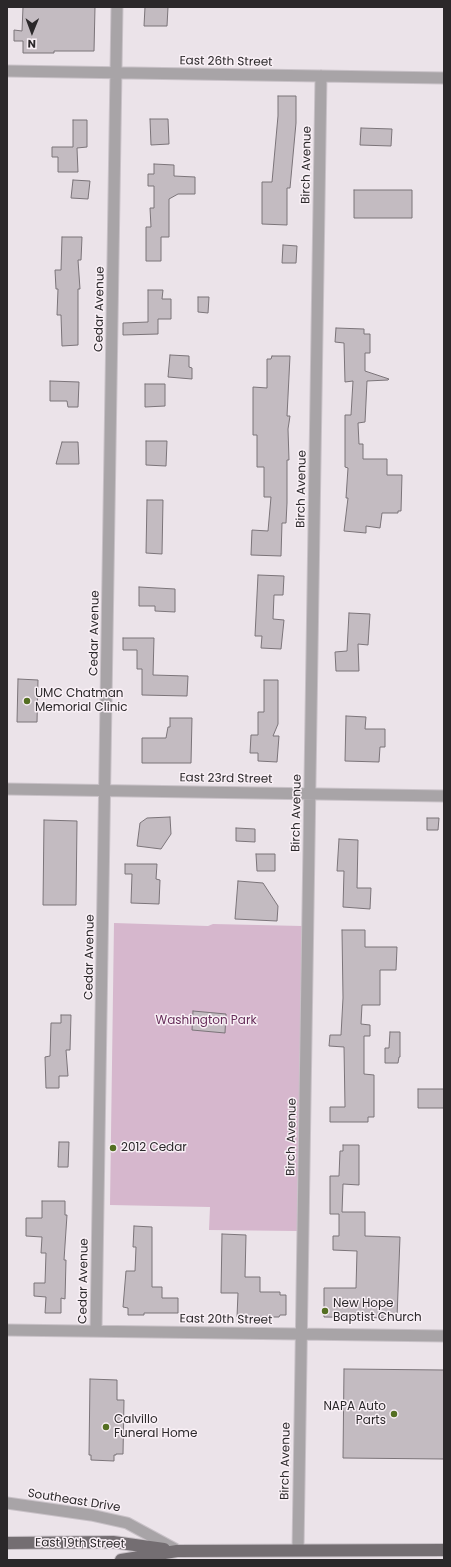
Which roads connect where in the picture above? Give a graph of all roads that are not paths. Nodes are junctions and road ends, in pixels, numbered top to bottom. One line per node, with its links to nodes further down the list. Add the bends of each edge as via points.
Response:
1 (117, 7): 3 (street, Cedar Avenue)
2 (7, 71): 3 (street, East 26th Street)
3 (115, 73): 4 (street, East 26th Street); 7 (street, Cedar Avenue)
4 (321, 76): 5 (street, East 26th Street); 8 (street, Birch Avenue)
5 (444, 78)
6 (7, 788): 7 (street, East 23rd Street)
7 (105, 790): 8 (street, East 23rd Street); 11 (street, Cedar Avenue)
8 (310, 794): 9 (street, East 23rd Street); 12 (street, Birch Avenue)
9 (444, 796)
10 (7, 1330): 11 (street, East 20th Street)
11 (96, 1331): 12 (street, East 20th Street)
12 (302, 1334): 13 (street, East 20th Street); 16 (street, Birch Avenue)
13 (444, 1336)
14 (7, 1503): 18 (street, Southeast Drive, via 127,1523)
15 (7, 1544): 18 (main road, East 19th Street, via 113,1542)
16 (298, 1549): 17 (main road, East 19th Street); 18 (main road, East 19th Street)
17 (444, 1550)
18 (177, 1551): 19 (main road, East 19th Street)
19 (121, 1560)

